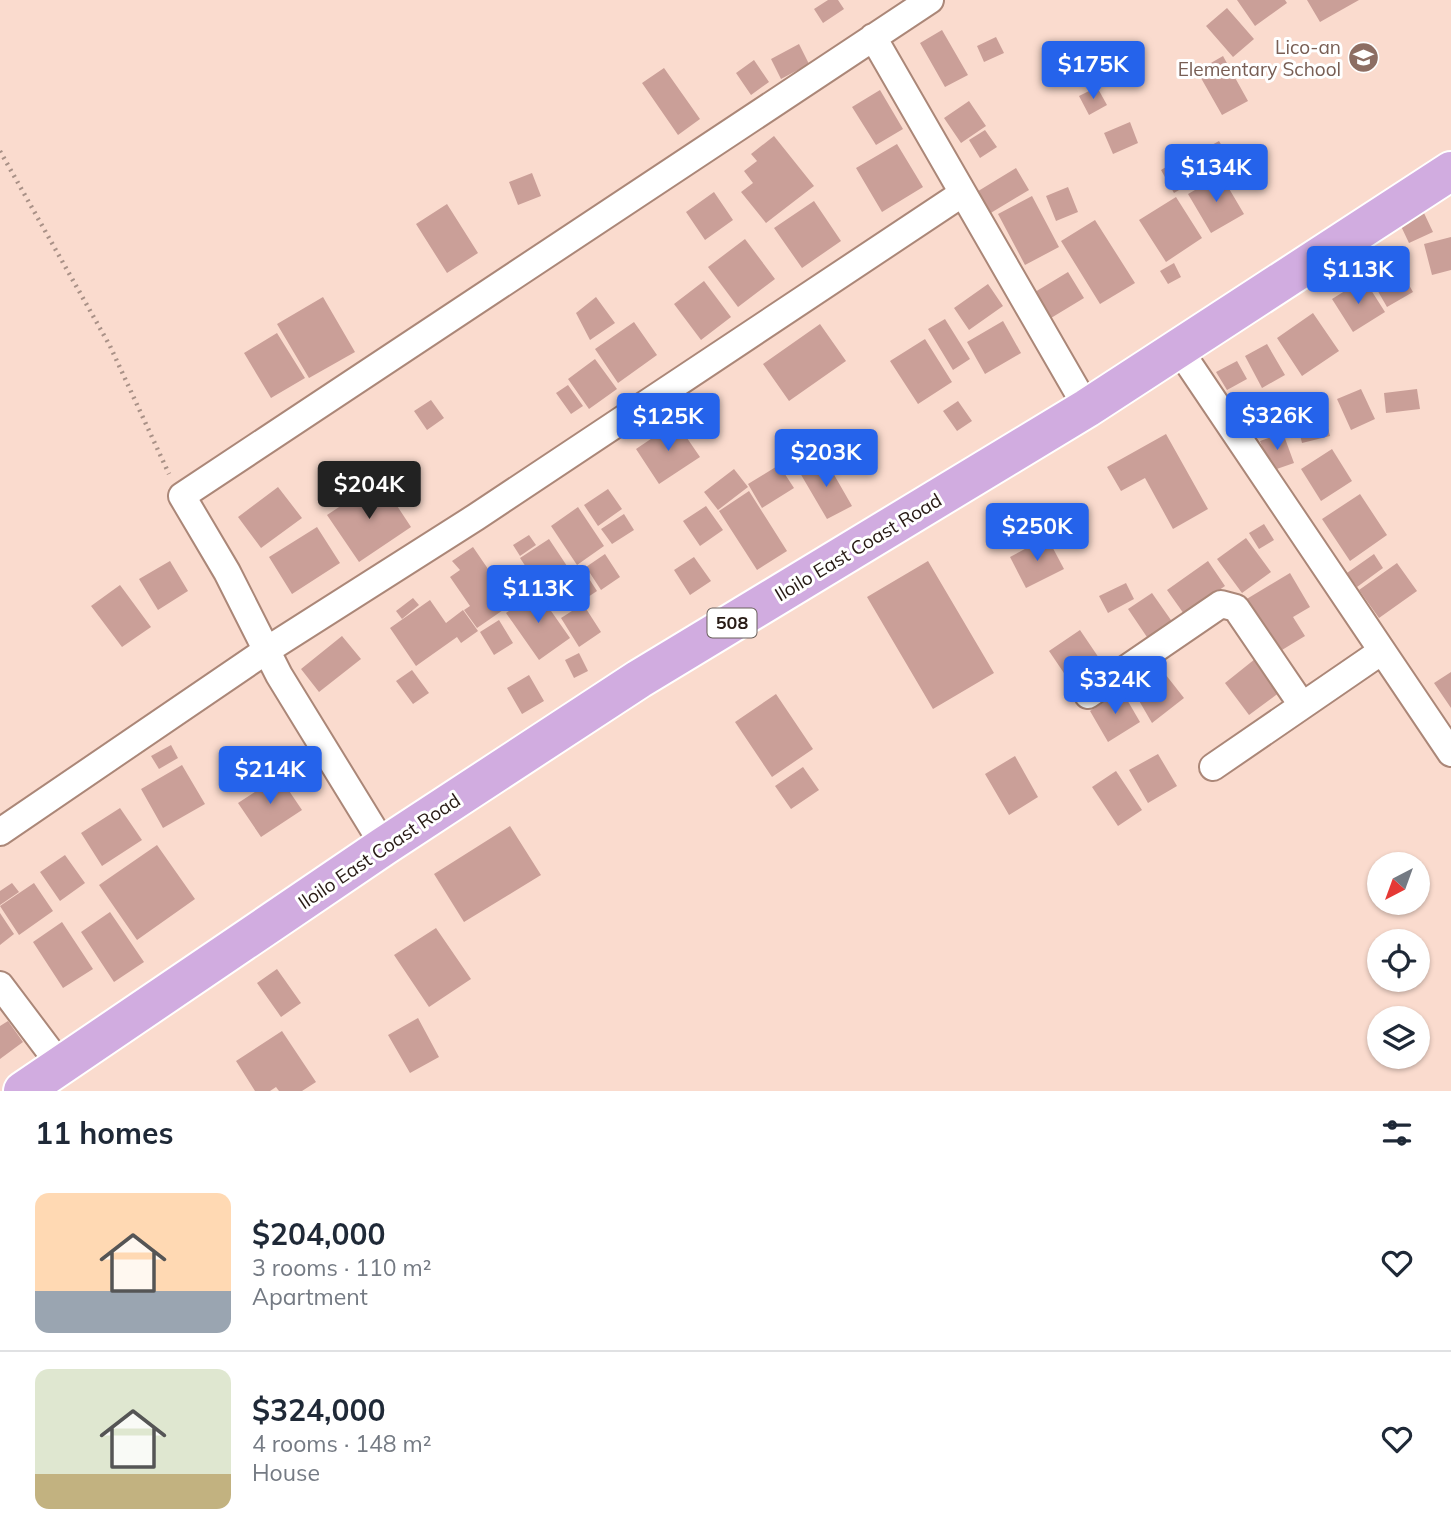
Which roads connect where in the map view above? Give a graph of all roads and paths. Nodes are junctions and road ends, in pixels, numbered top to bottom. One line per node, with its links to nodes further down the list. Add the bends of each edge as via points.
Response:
1 (930, 0): 2 (street)
2 (873, 37): 5 (street); 8 (street)
3 (0, 151): 8 (path, via 110,346)
4 (1451, 171): 6 (main road, Iloilo East Coast Road / 508)
5 (963, 193): 7 (street); 9 (street, via 476,517)
6 (1178, 348): 7 (main road, Iloilo East Coast Road / 508); 10 (street)
7 (1087, 408): 16 (main road, Iloilo East Coast Road / 508, via 639,679)
8 (182, 496): 9 (street)
9 (267, 650): 15 (street); 16 (street)
10 (1382, 651): 12 (street); 13 (street)
11 (1088, 695): 12 (street, via 1221,604 1236,608)
12 (1302, 705): 14 (street)
13 (1451, 754)
14 (1213, 768)
15 (0, 832)
16 (384, 846): 18 (main road, Iloilo East Coast Road / 508)
17 (0, 985): 18 (street)
18 (61, 1066): 19 (main road, Iloilo East Coast Road / 508)
19 (23, 1091)

